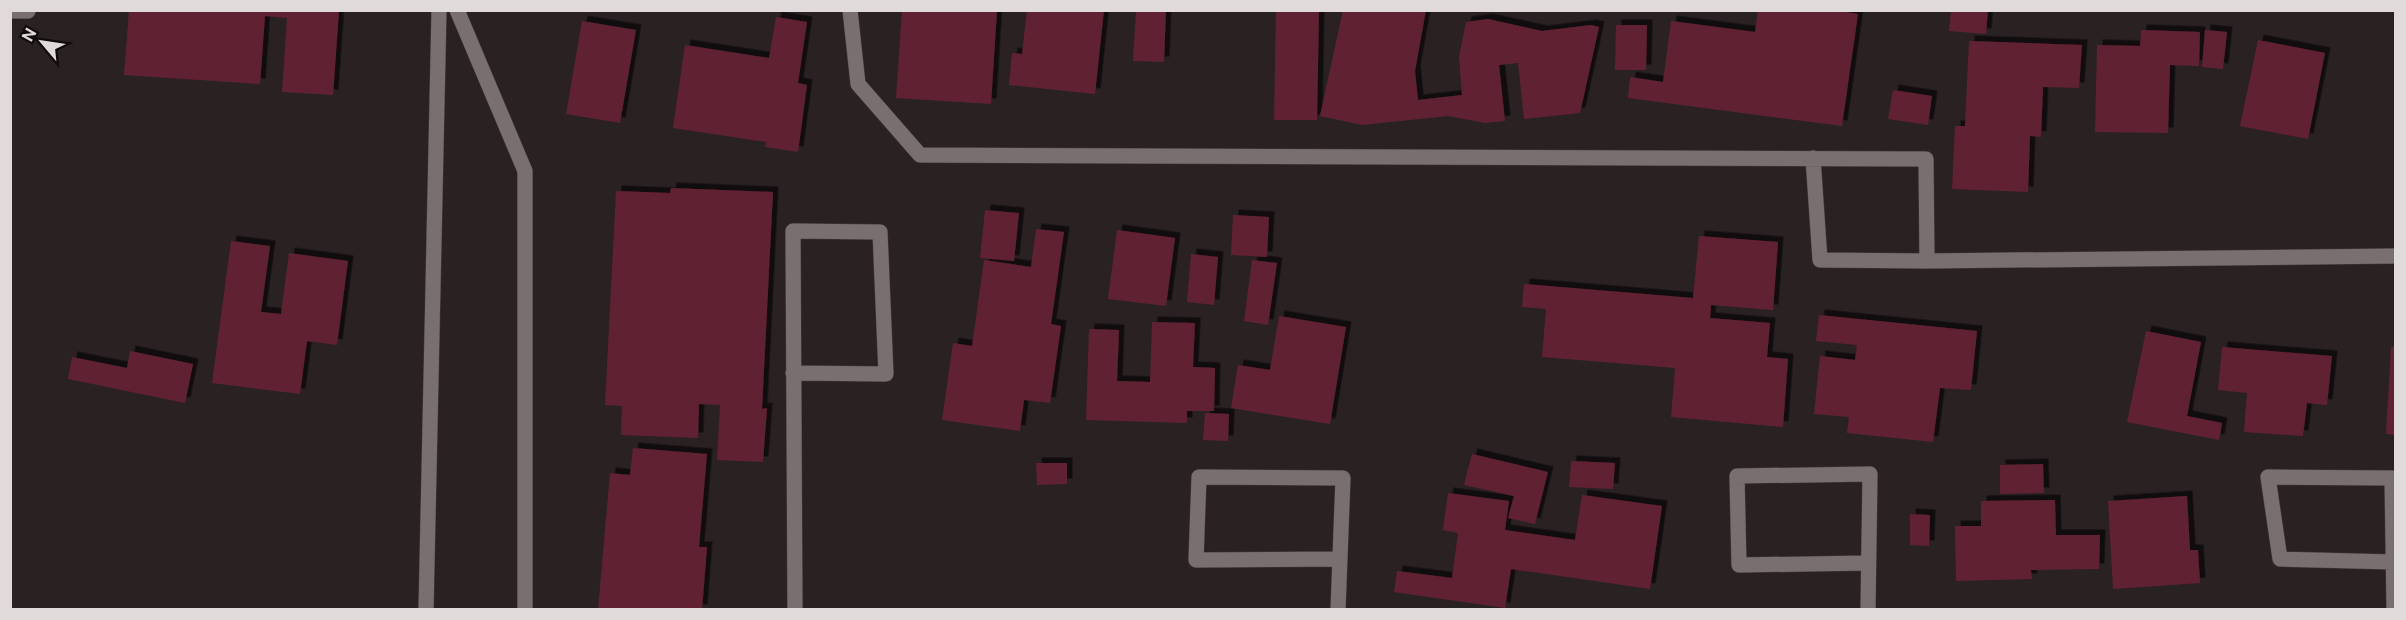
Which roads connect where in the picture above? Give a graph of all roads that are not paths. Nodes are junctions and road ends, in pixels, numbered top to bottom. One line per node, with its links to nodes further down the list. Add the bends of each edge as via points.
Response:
1 (439, 10): 13 (street)
2 (457, 10): 14 (street, via 525,171)
3 (850, 10): 6 (street, via 858,84 920,155)
4 (10, 11): 5 (street)
5 (28, 11)
6 (1813, 158): 8 (street, via 1820,260); 8 (street, via 1926,159)
7 (2396, 256): 8 (street)
8 (1927, 261)
9 (793, 373): 9 (street, via 793,231 880,232 886,374); 15 (street)
10 (1340, 560): 10 (street, via 1343,478 1198,477 1196,560); 16 (street)
11 (2393, 562): 11 (street, via 2392,478 2268,477 2280,559); 18 (street)
12 (1868, 563): 12 (street, via 1870,474 1737,476 1738,565); 17 (street)
13 (426, 609)
14 (525, 609)
15 (795, 609)
16 (1338, 609)
17 (1868, 609)
18 (2394, 609)

